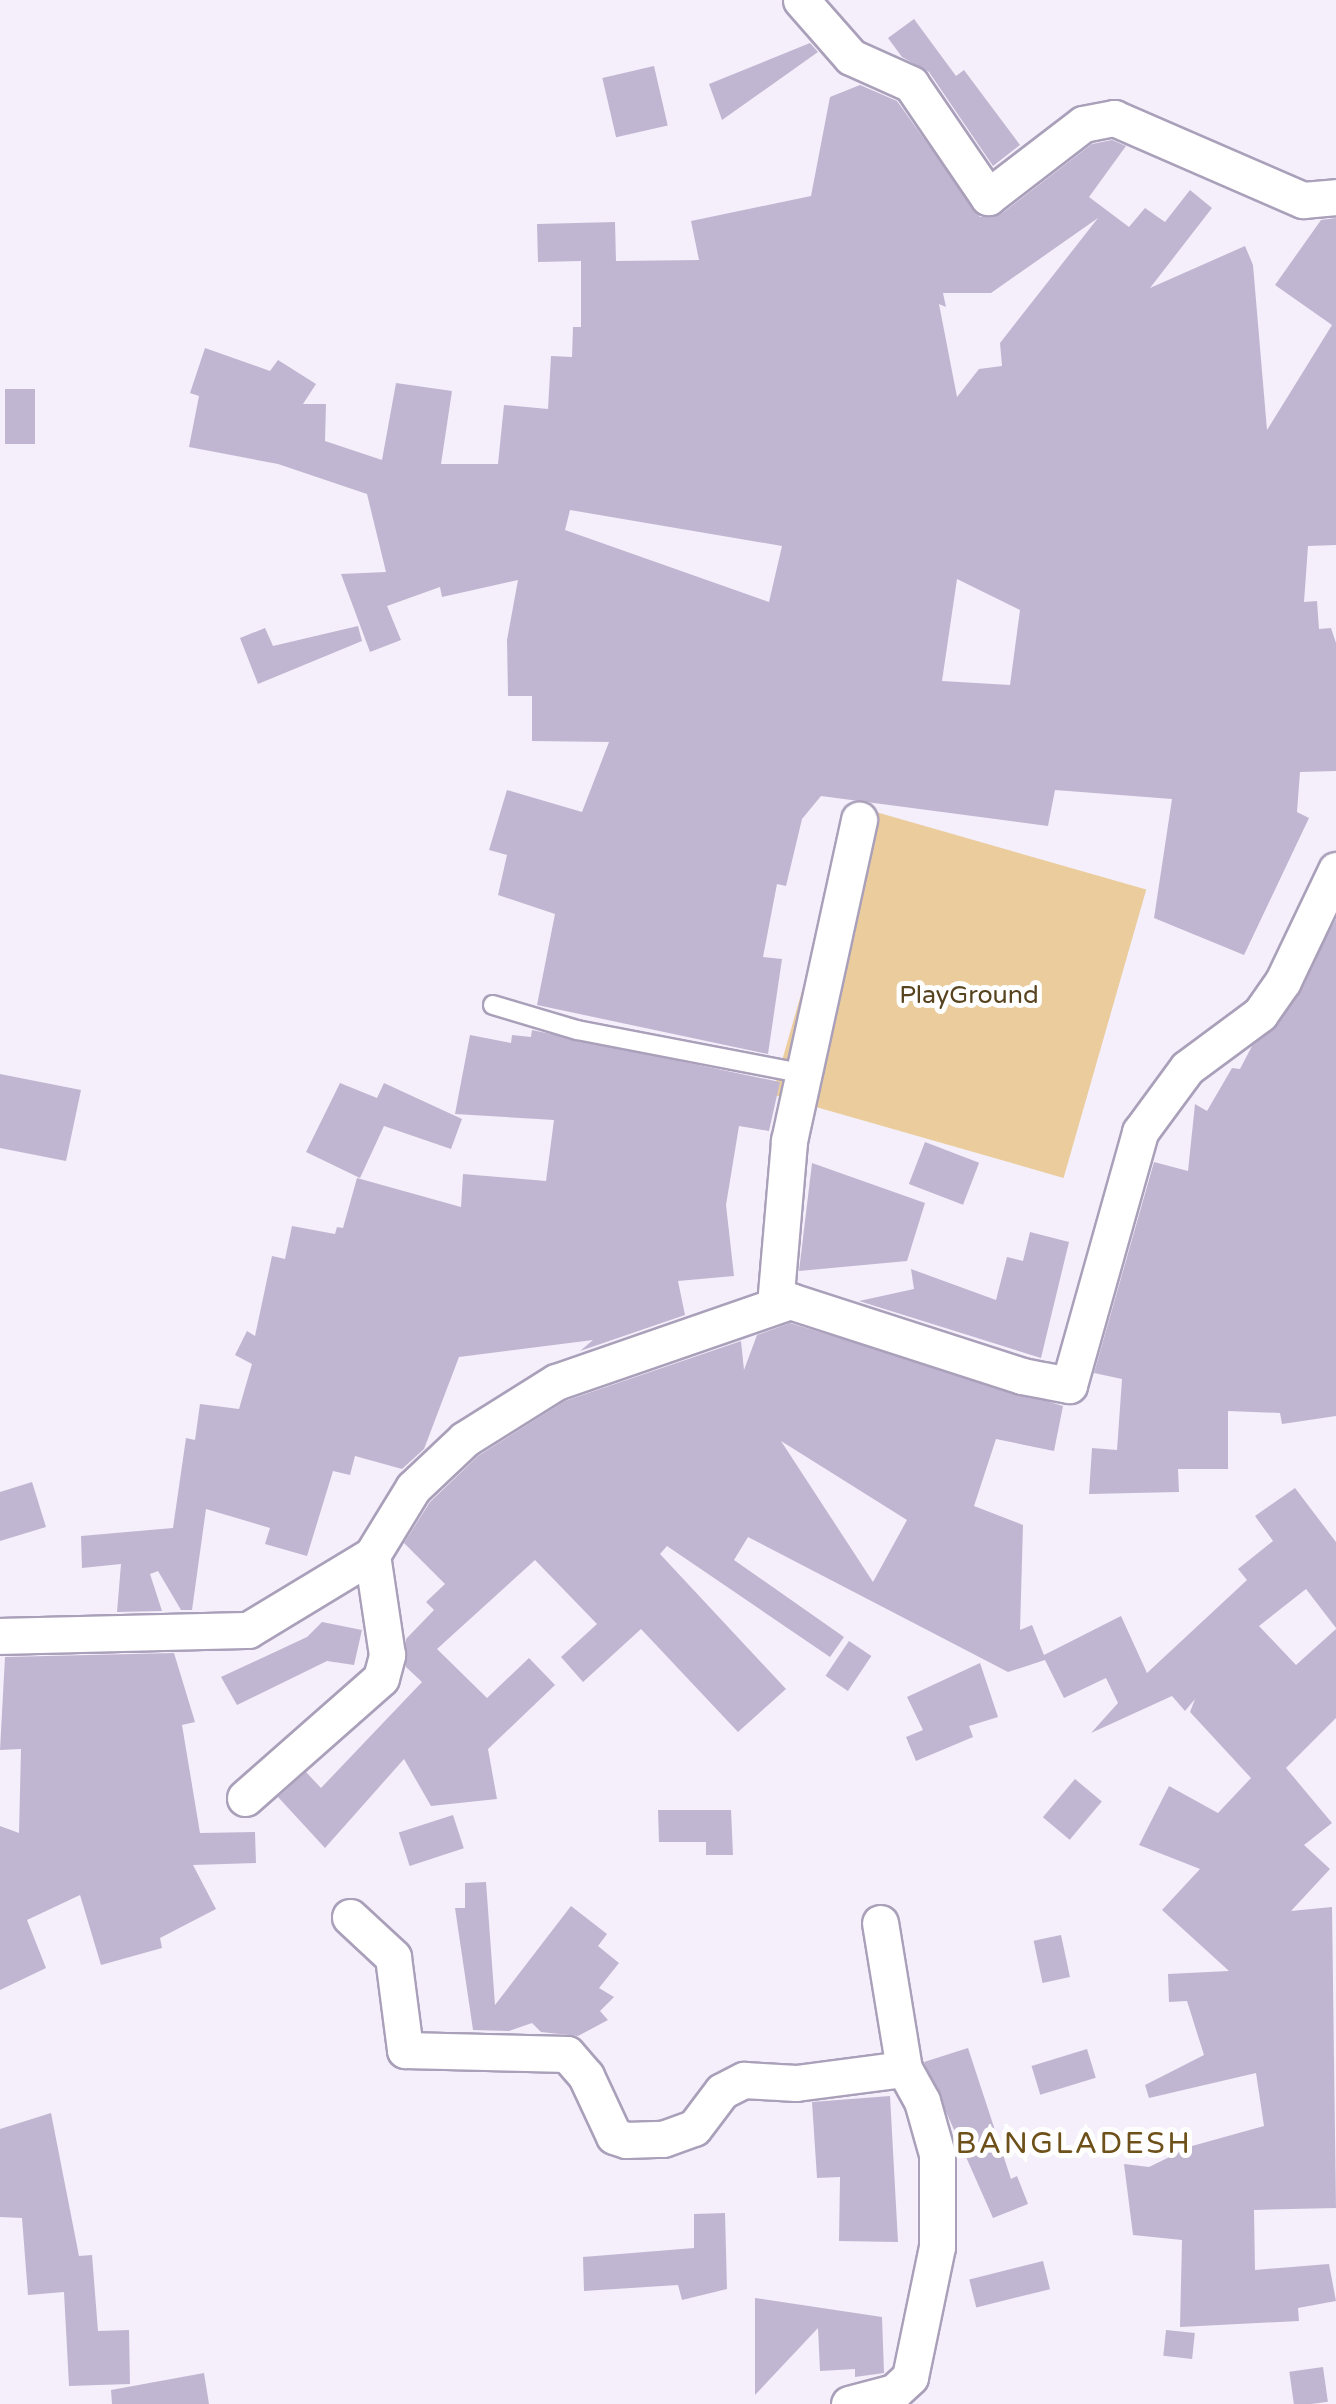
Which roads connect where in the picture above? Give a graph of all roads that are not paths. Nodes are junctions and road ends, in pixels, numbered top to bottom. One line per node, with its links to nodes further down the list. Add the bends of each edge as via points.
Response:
1 (801, 0): 2 (street, via 851,57 911,84 988,196 1082,124 1114,118 1303,200 1320,204)
2 (1336, 198)
3 (859, 820): 6 (street)
4 (1336, 870): 7 (street, via 1283,982 1260,1014 1188,1068 1140,1132 1068,1385 801,1303)
5 (493, 1005): 6 (lane, via 577,1030)
6 (805, 1074): 7 (street, via 785,1177)
7 (775, 1306): 8 (street, via 610,1359 501,1413 422,1478)
8 (372, 1555): 9 (street, via 248,1630); 10 (street, via 388,1655 381,1678)
9 (0, 1636)
10 (245, 1798)
11 (350, 1917): 13 (street, via 393,1957 405,2050 567,2054 586,2076 614,2136 626,2140 663,2139 694,2128 722,2091 744,2080 796,2083)
12 (880, 1923): 13 (street)
13 (904, 2068): 14 (street, via 937,2154 934,2270 910,2377 894,2392)
14 (849, 2404)

